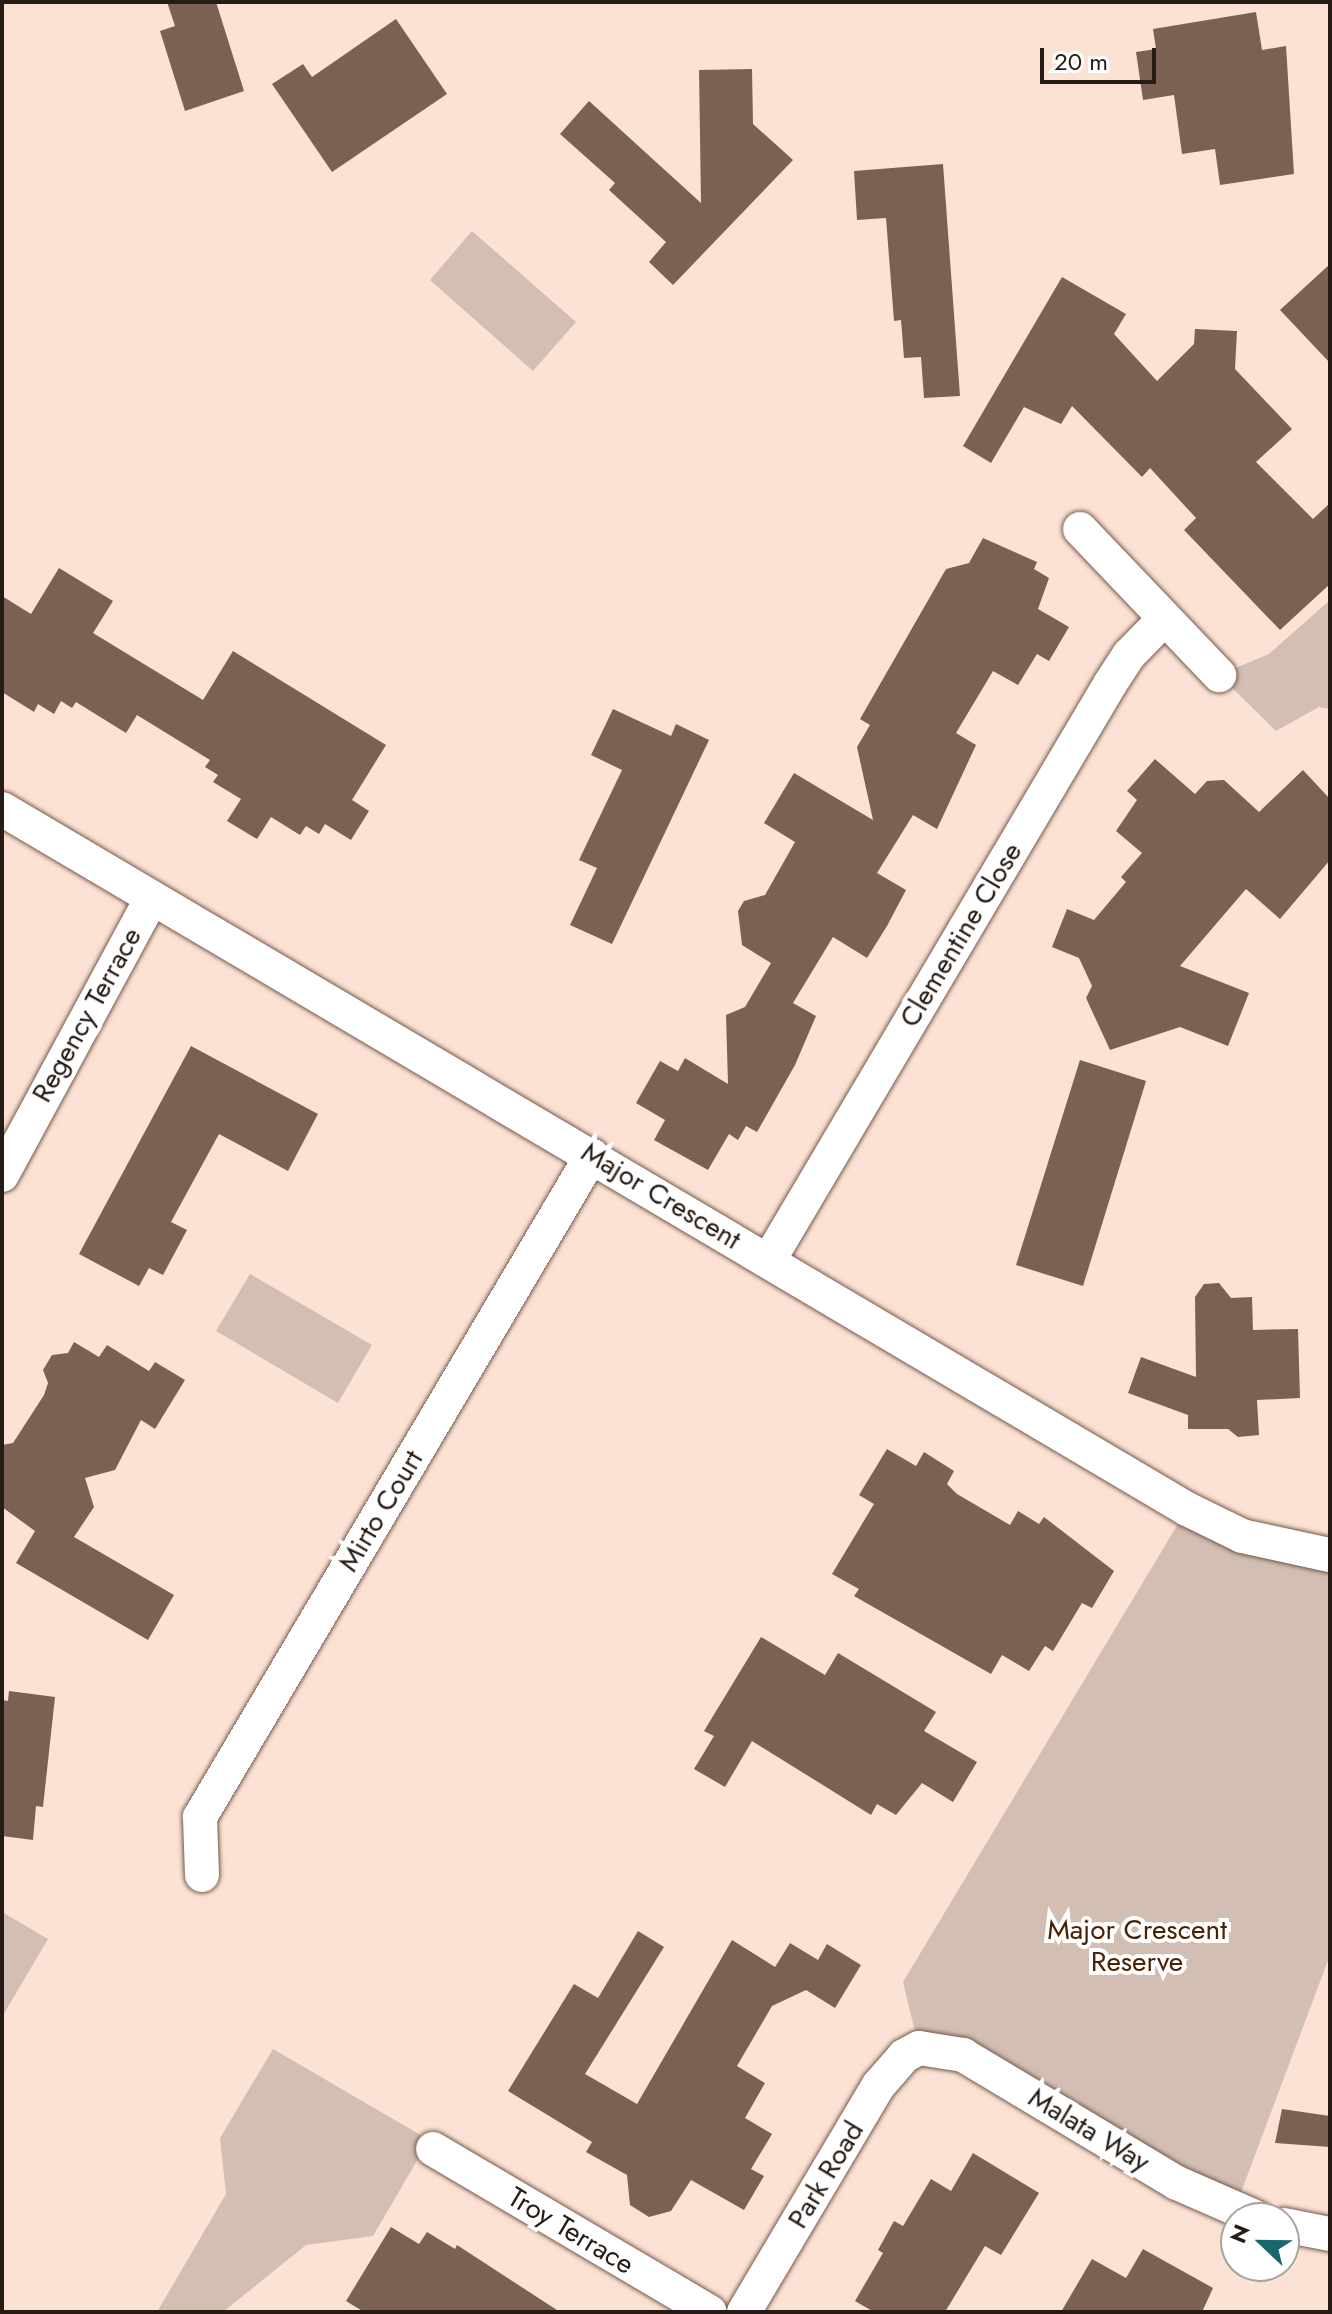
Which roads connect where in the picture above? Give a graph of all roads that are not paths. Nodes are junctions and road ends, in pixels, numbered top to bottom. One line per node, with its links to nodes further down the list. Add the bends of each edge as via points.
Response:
1 (1080, 529): 2 (street)
2 (1164, 619): 3 (street); 8 (street, Clementine Close, via 1110,684)
3 (1219, 675)
4 (2, 809): 5 (street, Major Crescent)
5 (152, 898): 6 (street, Major Crescent); 7 (street, Regency Terrace, via 49,1079)
6 (592, 1155): 8 (street, Major Crescent); 10 (street, Mirto Court, via 200,1817)
7 (2, 1175)
8 (769, 1260): 9 (street, Major Crescent, via 1187,1509 1242,1536)
9 (1330, 1555)
10 (202, 1875)
11 (919, 2048): 13 (street, Malata Way, via 963,2055 1177,2183); 17 (street, Park Road, via 879,2085)
12 (433, 2149): 16 (street, Troy Terrace)
13 (1220, 2202)
14 (1300, 2228): 15 (street)
15 (1330, 2234)
16 (710, 2312)
17 (744, 2312)

